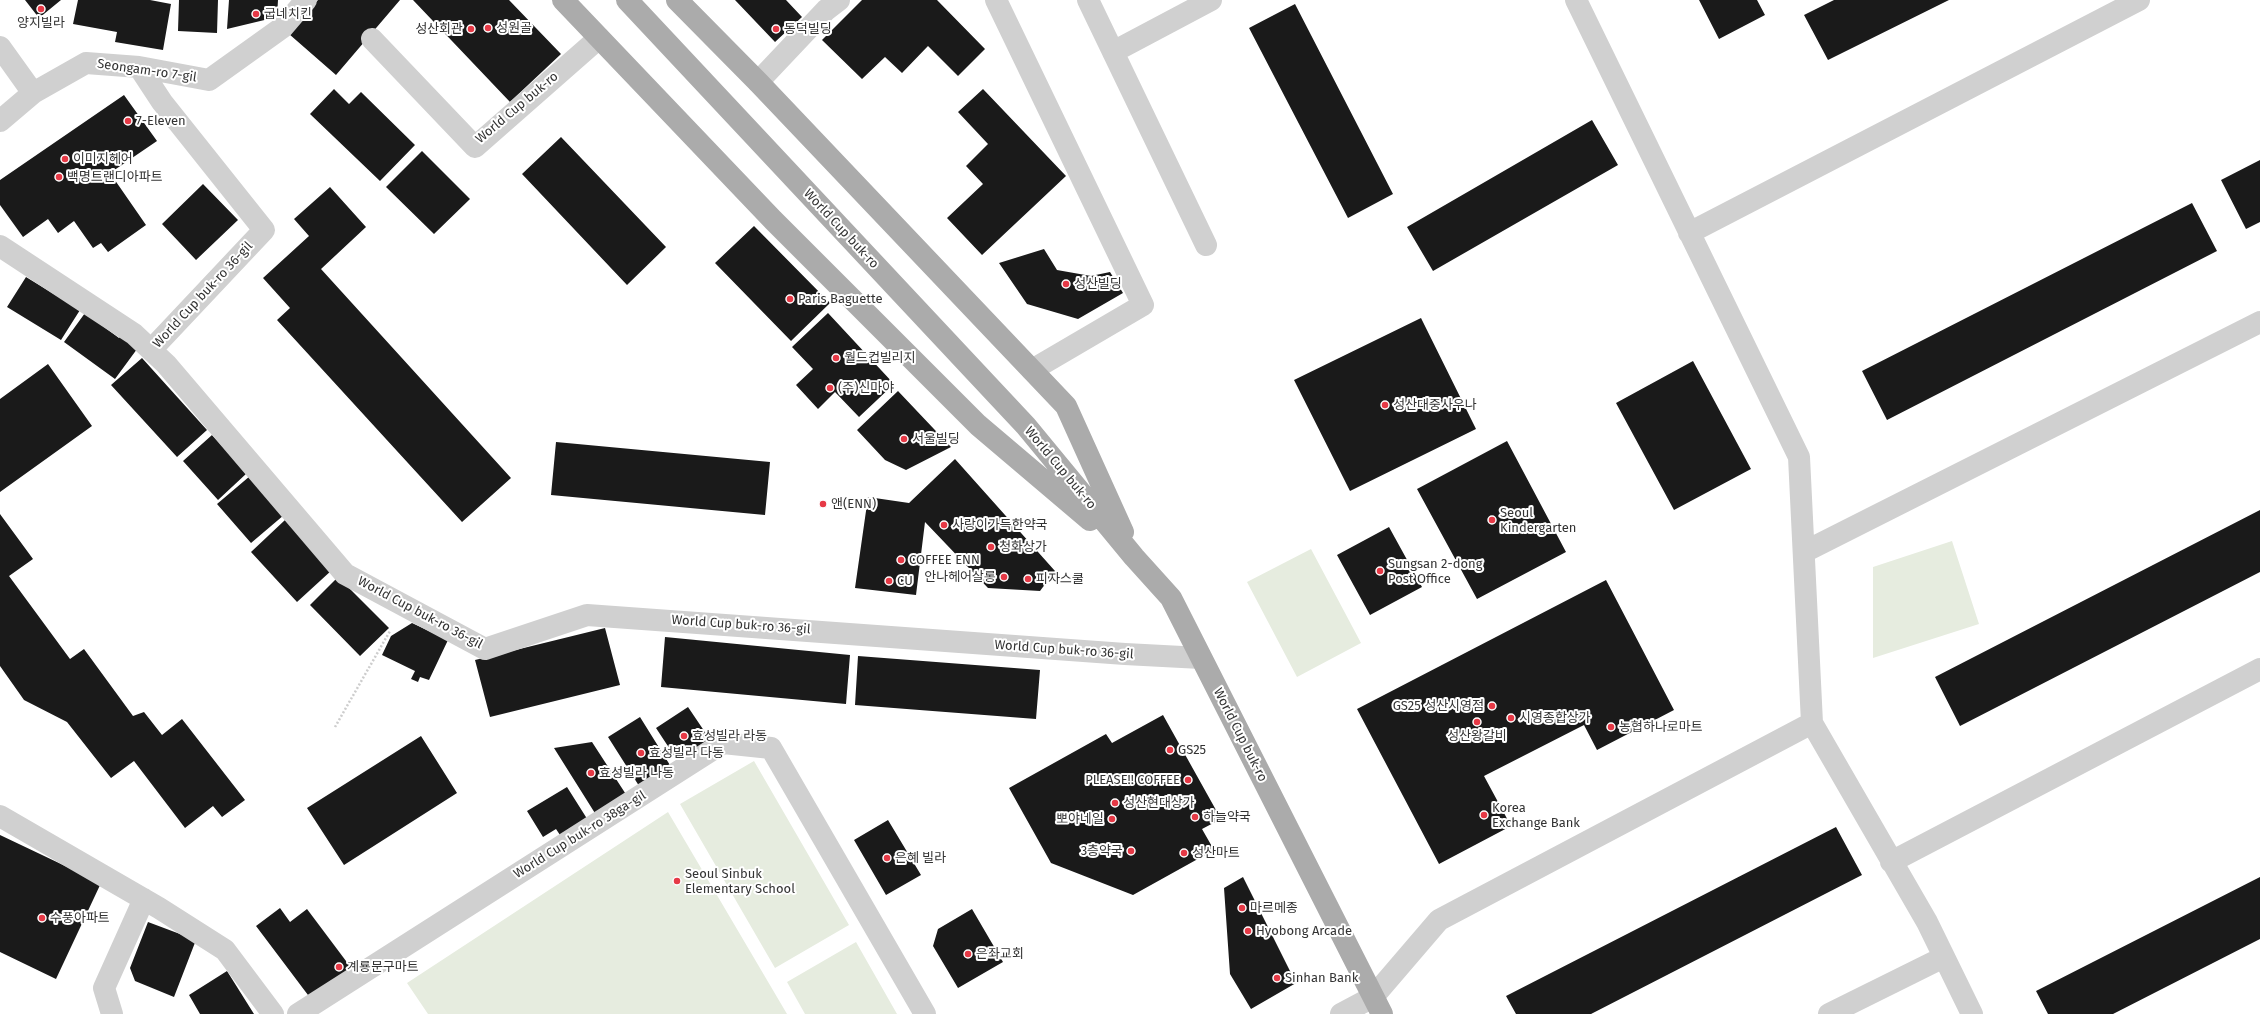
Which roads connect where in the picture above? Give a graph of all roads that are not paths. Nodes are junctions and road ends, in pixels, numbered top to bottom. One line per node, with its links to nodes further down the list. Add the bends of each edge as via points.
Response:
1 (306, 0): 15 (street, Seongam-ro 7-gil, via 283,27 209,80)
2 (563, 0): 11 (main road)
3 (627, 0): 26 (main road, World Cup buk-ro, via 1026,426)
4 (677, 0): 16 (main road)
5 (996, 0): 24 (street, via 1143,305)
6 (1088, 0): 14 (street)
7 (1211, 0): 14 (street)
8 (1576, 0): 19 (street)
9 (2140, 0): 19 (street)
10 (827, 3): 16 (street)
11 (599, 38): 12 (street, World Cup buk-ro, via 475,147); 26 (main road, via 773,220 978,425)
12 (372, 39)
13 (0, 47): 17 (street)
14 (1113, 52): 20 (street)
15 (139, 68): 17 (street, Seongam-ro 7-gil, via 86,63); 23 (street, World Cup buk-ro 36-gil, via 162,102 264,230)
16 (758, 82): 24 (main road)
17 (33, 93): 18 (street, Seongam-ro 7-gil)
18 (0, 121)
19 (1689, 233): 25 (street, via 1799,457)
20 (1206, 245)
21 (0, 246): 23 (street, via 134,334)
22 (2260, 322): 25 (street)
23 (151, 350): 27 (street, World Cup buk-ro 36-gil, via 166,364 345,574 485,649 587,614)
24 (1032, 370): 26 (main road, via 1066,406)
25 (1804, 552): 29 (street)
26 (1134, 557): 27 (main road, World Cup buk-ro, via 1170,598)
27 (1201, 658): 34 (main road, World Cup buk-ro)
28 (2260, 669): 31 (street)
29 (1812, 723): 31 (street); 34 (street, via 1439,920)
30 (0, 816): 32 (street)
31 (1891, 862): 33 (street, via 1927,922)
32 (144, 899): 35 (street, via 104,988); 36 (street, via 225,950)
33 (1944, 957): 40 (street); 41 (street)
34 (1378, 1005): 39 (street)
35 (112, 1014)
36 (273, 1014)
37 (298, 1014): 38 (street, World Cup buk-ro 38ga-gil, via 723,743 771,748)
38 (925, 1014)
39 (1341, 1014)
40 (1829, 1014)
41 (1972, 1014)

